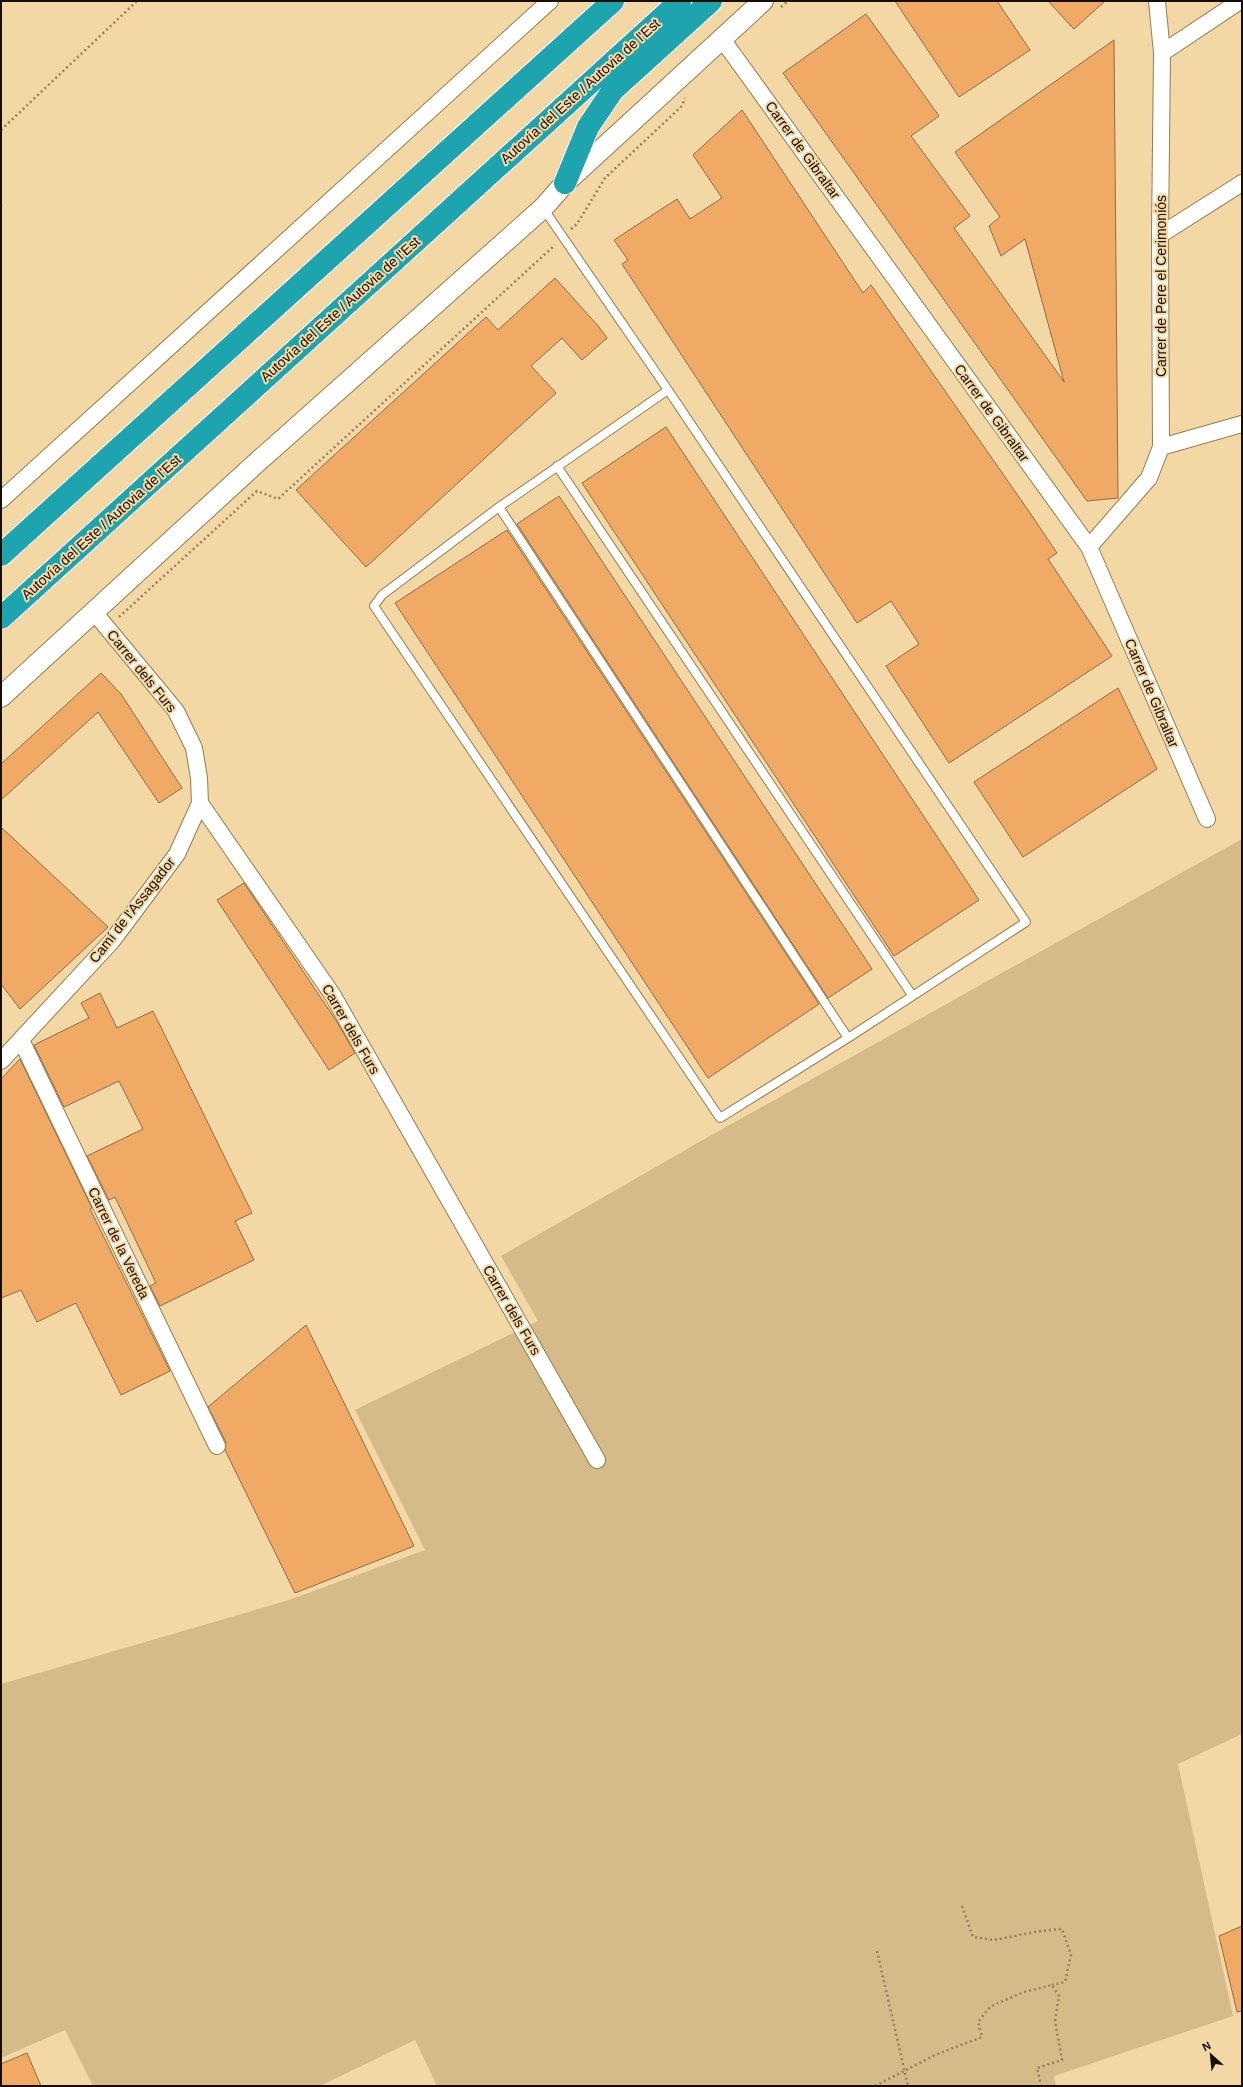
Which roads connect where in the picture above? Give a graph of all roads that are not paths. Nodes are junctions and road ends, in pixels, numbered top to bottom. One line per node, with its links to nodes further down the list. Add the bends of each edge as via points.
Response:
1 (550, 1): 18 (street)
2 (613, 1): 21 (highway)
3 (680, 1): 22 (highway, Autovía del Este / Autovia de l'Est)
4 (711, 1): 10 (highway, via 613,90 588,127)
5 (1157, 1): 9 (street, Carrer de Pere el Cerimoniós)
6 (1240, 1): 9 (street)
7 (770, 6): 8 (street)
8 (722, 39): 10 (street); 20 (street, Carrer de Gibraltar)
9 (1162, 53): 13 (street, Carrer de Pere el Cerimoniós)
10 (565, 183): 12 (street)
11 (1242, 183): 13 (street)
12 (543, 208): 14 (lane); 23 (street, via 253,466)
13 (1160, 235): 16 (street, Carrer de Pere el Cerimoniós)
14 (668, 390): 17 (lane); 27 (lane, via 1026,922)
15 (1242, 424): 16 (street)
16 (1161, 447): 20 (street, Carrer de Pere el Cerimoniós, via 1149,478)
17 (557, 466): 19 (lane); 27 (lane)
18 (1, 500)
19 (499, 507): 28 (lane); 28 (lane, via 382,595 374,606 720,1118)
20 (1089, 548): 26 (street, Carrer de Gibraltar)
21 (1, 555)
22 (1, 618)
23 (100, 618): 24 (street); 25 (street, Carrer dels Furs, via 176,712 194,748)
24 (1, 696)
25 (200, 803): 29 (street, Camí de l'Assagador, via 177,854 112,941); 32 (street, Carrer dels Furs, via 332,994)
26 (1207, 819)
27 (912, 995): 28 (lane)
28 (848, 1038)
29 (21, 1040): 30 (street, Camí de l'Assagador); 31 (street, Carrer de la Vereda)
30 (1, 1061)
31 (217, 1446)
32 (597, 1460)

